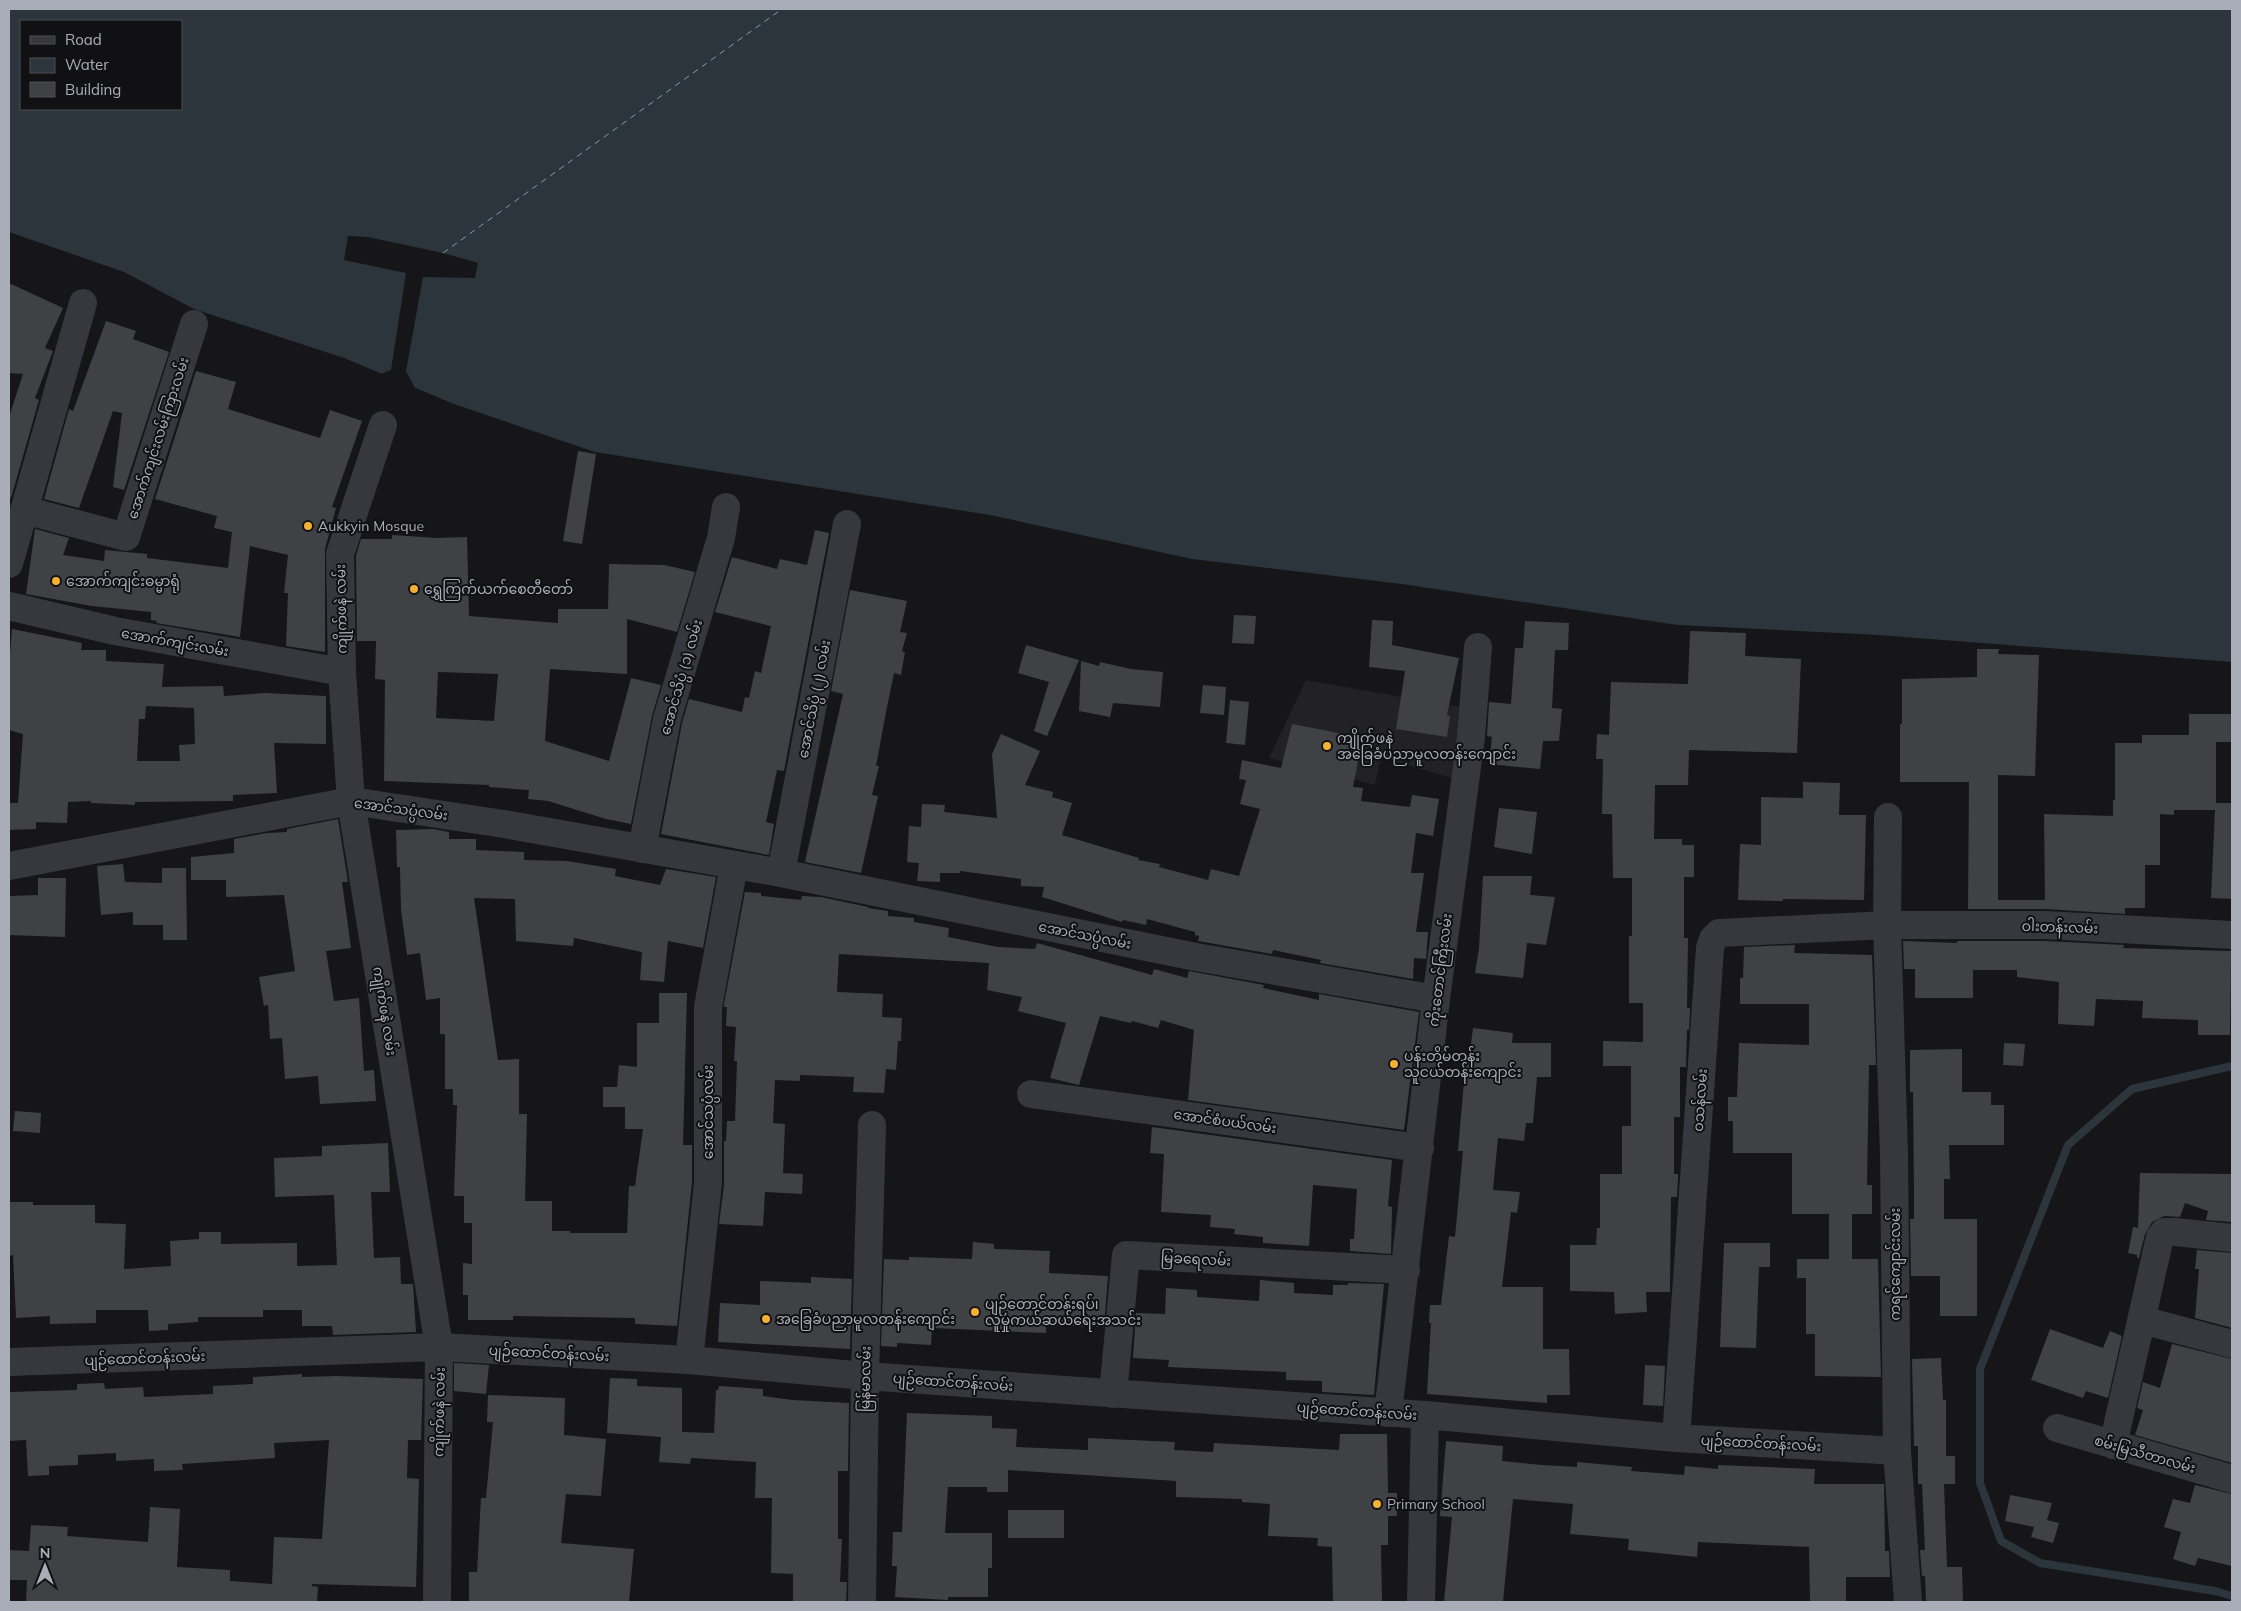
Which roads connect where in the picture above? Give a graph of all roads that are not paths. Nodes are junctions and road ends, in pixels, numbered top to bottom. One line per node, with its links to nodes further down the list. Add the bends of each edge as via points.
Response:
1 (83, 303): 5 (street)
2 (194, 324): 5 (street, အောက်ကျင်းလမ်းကြားလမ်း, via 126,537)
3 (382, 425): 10 (street, ကျိုက်ဖနဲ လမ်း, via 340,554)
4 (726, 507): 13 (street, အောင်သိပ္ပံ (၁) လမ်း, via 721,538 667,719)
5 (24, 510): 7 (street)
6 (847, 524): 16 (street, အောင်သိပ္ပံ (၂) လမ်း)
7 (9, 564)
8 (9, 606): 10 (street, အောက်ကျင်းလမ်း, via 115,630)
9 (1478, 647): 19 (street, ကိုးတောင်ကြီးလမ်း, via 1471,737)
10 (342, 672): 11 (street, ကျိုက်ဖနဲ လမ်း)
11 (351, 801): 13 (street, အောင်သပ္ပံလမ်း); 15 (street, အောင်သပ္ပံလမ်း); 27 (street, ကျိုက်ဖနဲ လမ်း)
12 (1888, 817): 17 (street, ကရင်ကျောင်းလမ်း)
13 (642, 849): 14 (street, အောင်သပ္ပံလမ်း)
14 (734, 865): 16 (street, အောင်သပ္ပံလမ်း); 28 (street, အောင်သပ္ပံလမ်း, via 708,1007 708,1183)
15 (9, 866)
16 (781, 874): 19 (street, အောင်သပ္ပံလမ်း, via 1196,957)
17 (1887, 925): 18 (street, ဝါးတန်းလမ်း, via 2045,925); 35 (street, ဝသန်လမ်း, via 1719,933 1713,939); 37 (street, ကရင်ကျောင်းလမ်း, via 1894,1155)
18 (2232, 935)
19 (1436, 998): 22 (street, ကိုးတောင်ကြီးလမ်း)
20 (1031, 1094): 22 (street, အောင်စံပယ်လမ်း)
21 (872, 1125): 30 (street, မြန်မာလမ်း)
22 (1420, 1148): 24 (street, ကိုးတောင်ကြီးလမ်း)
23 (2232, 1238): 25 (street, via 2164,1232 2160,1237)
24 (1406, 1270): 31 (street, မြခရေလမ်း, via 1126,1255); 32 (street, ကိုးတောင်ကြီးလမ်း)
25 (2142, 1320): 26 (street); 36 (street)
26 (2232, 1344)
27 (440, 1347): 28 (street, ပျဉ်ထောင်တန်းလမ်း); 29 (street, ပျဉ်ထောင်တန်းလမ်း); 39 (street, ကျိုက်ဖနဲ လမ်း)
28 (689, 1360): 30 (street, ပျဉ်ထောင်တန်းလမ်း)
29 (9, 1362)
30 (865, 1376): 31 (street, ပျဉ်ထောင်တန်းလမ်း); 40 (street, မြန်မာလမ်း)
31 (1113, 1394): 32 (street, ပျဉ်ထောင်တန်းလမ်း)
32 (1388, 1413): 33 (street, ပျဉ်ထောင်တန်းလမ်း)
33 (1425, 1415): 35 (street, ပျဉ်ထောင်တန်းလမ်း); 41 (street)
34 (2057, 1428): 36 (street, စမ်းမြသီတာလမ်း)
35 (1676, 1438): 37 (street, ပျဉ်ထောင်တန်းလမ်း)
36 (2113, 1445): 38 (street, စမ်းမြသီတာလမ်း)
37 (1897, 1451): 42 (street, ကရင်ကျောင်းလမ်း)
38 (2232, 1479)
39 (437, 1602)
40 (862, 1602)
41 (1421, 1602)
42 (1908, 1602)

